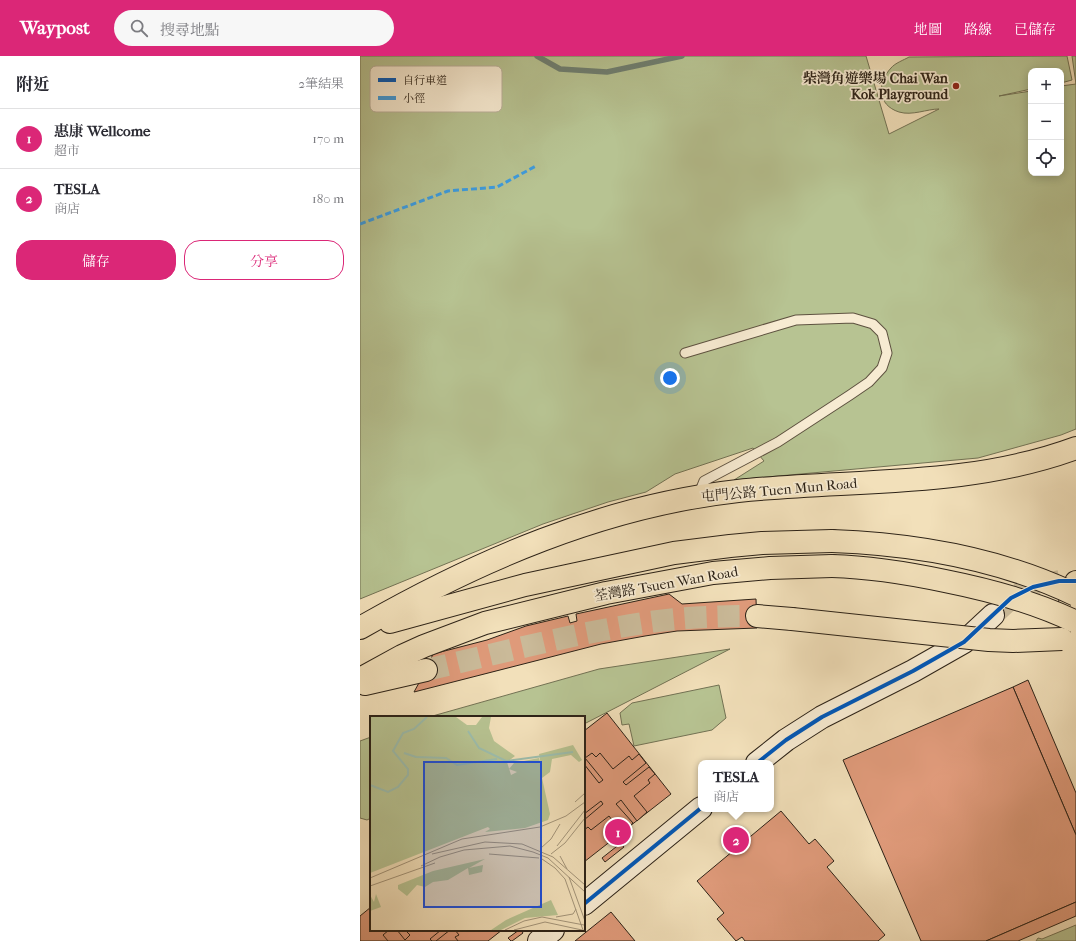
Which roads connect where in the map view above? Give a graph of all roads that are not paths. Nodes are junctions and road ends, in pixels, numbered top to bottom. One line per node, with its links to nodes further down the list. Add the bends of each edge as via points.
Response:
1 (685, 353): 3 (lane, via 796,320 854,318 873,324 882,333 887,353 882,368 869,382 778,442 704,481)
2 (1076, 448): 3 (main road, 屯門公路 Tuen Mun Road, via 1013,467 961,475 768,489)
3 (697, 497): 9 (main road, 屯門公路 Tuen Mun Road, via 629,512 519,549 441,584)
4 (1076, 582): 8 (main road, via 1070,603)
5 (1076, 595): 9 (main road, 荃灣路 Tsuen Wan Road, bridge, via 1019,572 972,559 891,545 832,541 762,543 674,553 524,585)
6 (993, 615): 14 (street, via 964,642 822,717)
7 (757, 616): 10 (main road, bridge, via 989,640)
8 (1075, 621): 12 (main road, 荃灣路 Tsuen Wan Road, bridge, via 1003,595 886,570 832,566 770,568 713,573 606,593 529,612 472,628 424,646)
9 (360, 630)
10 (1062, 639)
11 (426, 670): 13 (main road)
12 (360, 679)
13 (360, 685)
14 (761, 760)
15 (698, 810): 16 (street)
16 (585, 903)
17 (552, 931): 18 (street)
18 (539, 941)

